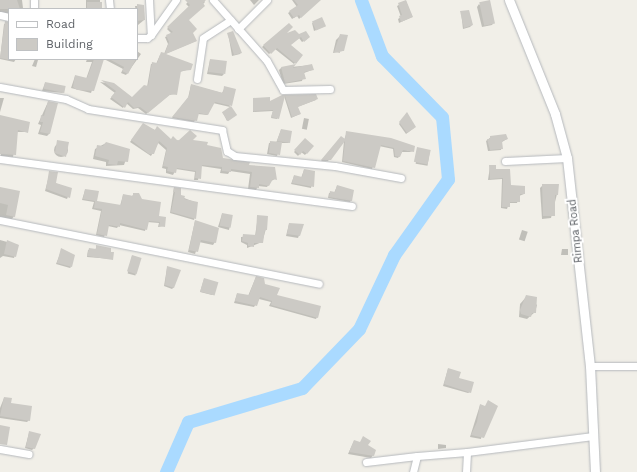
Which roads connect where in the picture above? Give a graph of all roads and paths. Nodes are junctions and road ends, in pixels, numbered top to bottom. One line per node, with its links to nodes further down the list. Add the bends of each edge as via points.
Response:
1 (149, 0): 8 (street)
2 (176, 0): 8 (street)
3 (214, 0): 6 (street)
4 (267, 0): 7 (street)
5 (509, 0): 13 (street, Rimpa Road, via 555,114)
6 (231, 20): 7 (street); 10 (street, via 203,38)
7 (238, 29): 12 (street, via 267,61 283,90)
8 (151, 35): 9 (street, via 147,38)
9 (138, 38)
10 (197, 78)
11 (0, 87): 16 (street, via 66,99 88,109 222,130 227,151 235,156 335,166)
12 (330, 89)
13 (567, 158): 15 (street); 20 (street, Rimpa Road)
14 (0, 159): 17 (street)
15 (505, 161)
16 (401, 178)
17 (352, 206)
18 (0, 220): 19 (street)
19 (319, 284)
20 (590, 366): 21 (street); 22 (street, Rimpa Road)
21 (637, 366)
22 (593, 436): 24 (street); 30 (street, Rimpa Road)
23 (0, 449): 25 (street)
24 (467, 452): 26 (street); 29 (street)
25 (29, 454)
26 (417, 456): 27 (street); 28 (street)
27 (366, 462)
28 (413, 472)
29 (466, 472)
30 (595, 472)

